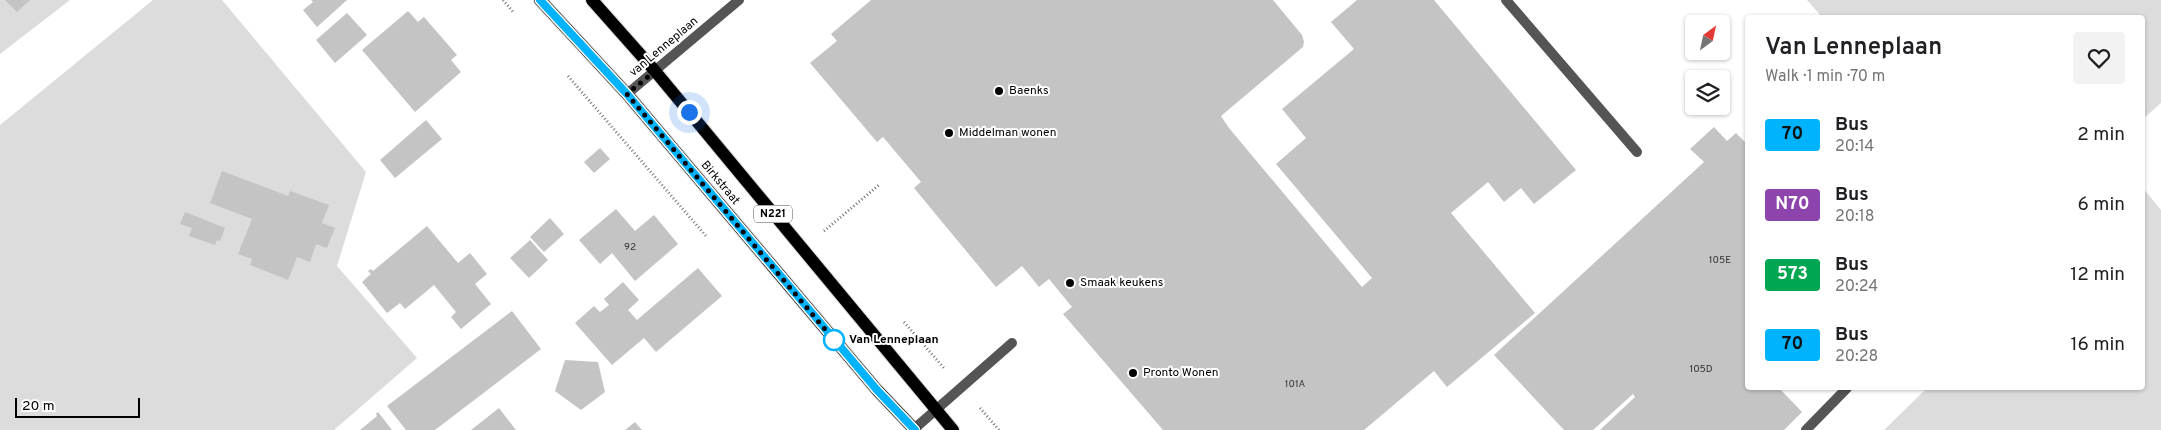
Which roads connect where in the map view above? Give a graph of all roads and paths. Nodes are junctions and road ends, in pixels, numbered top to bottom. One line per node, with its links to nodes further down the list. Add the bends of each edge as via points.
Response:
1 (503, 0): 6 (path)
2 (540, 0): 9 (main road, Birkstraat / N221)
3 (592, 0): 7 (main road, Birkstraat / N221)
4 (739, 0): 7 (street, van Lenneplaan)
5 (1506, 0): 10 (street)
6 (515, 14)
7 (655, 71): 9 (street, van Lenneplaan); 16 (main road, Birkstraat / N221)
8 (564, 72): 13 (path)
9 (627, 94): 17 (main road, Birkstraat / N221, via 877,390)
10 (1637, 152)
11 (879, 185): 12 (path)
12 (824, 231)
13 (708, 239)
14 (1012, 343): 16 (street)
15 (1845, 390): 19 (street)
16 (936, 411): 17 (street); 18 (main road, Birkstraat / N221)
17 (915, 430)
18 (953, 430)
19 (1806, 430)

